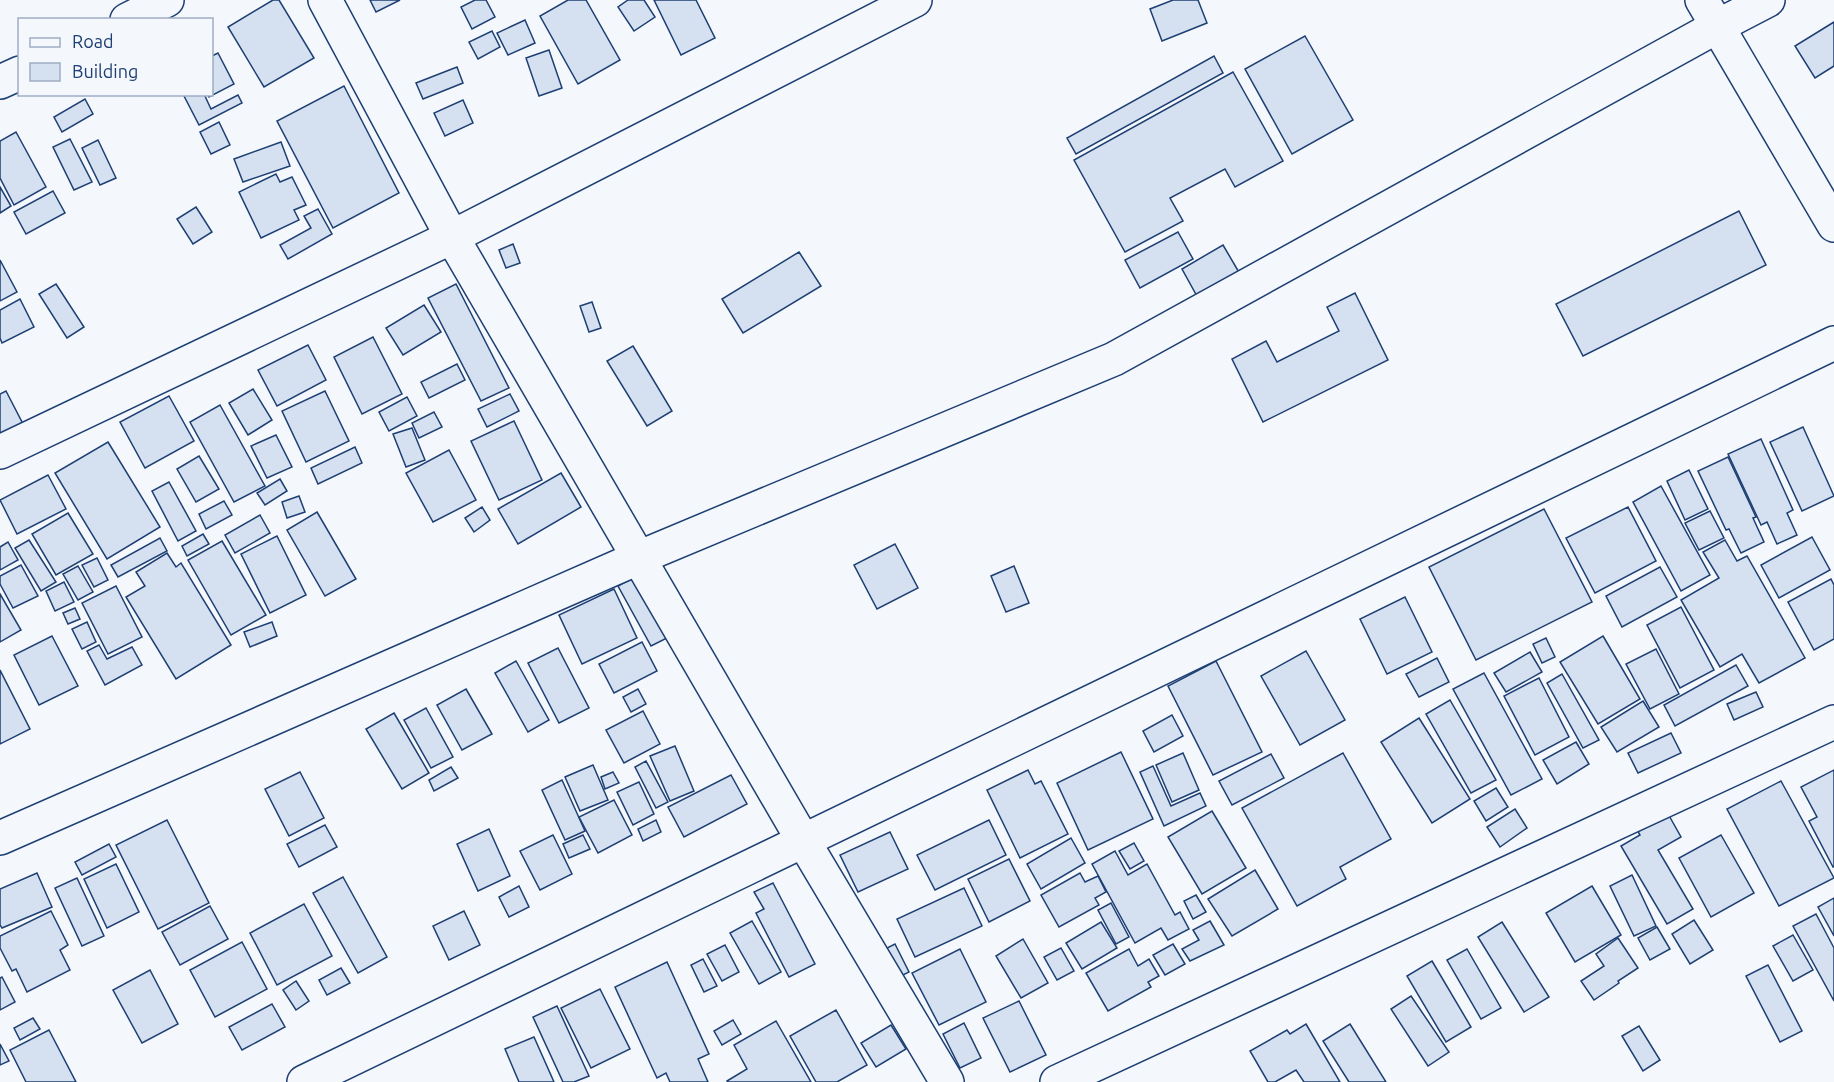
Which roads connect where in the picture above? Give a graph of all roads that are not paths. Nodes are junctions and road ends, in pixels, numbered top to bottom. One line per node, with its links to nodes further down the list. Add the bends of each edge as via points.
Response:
1 (167, 0): 6 (street)
2 (325, 0): 10 (street)
3 (915, 0): 10 (street)
4 (1768, 0): 5 (street)
5 (1710, 13): 9 (street); 13 (street, via 1114,359)
6 (131, 18)
7 (18, 74): 8 (street)
8 (0, 82)
9 (1834, 225)
10 (452, 237): 12 (street); 13 (street)
11 (1834, 343): 16 (street)
12 (0, 452)
13 (639, 558): 15 (street); 16 (street)
14 (1834, 722): 19 (street)
15 (0, 838)
16 (804, 842): 17 (street); 18 (street)
17 (304, 1082)
18 (947, 1082)
19 (1057, 1082)

